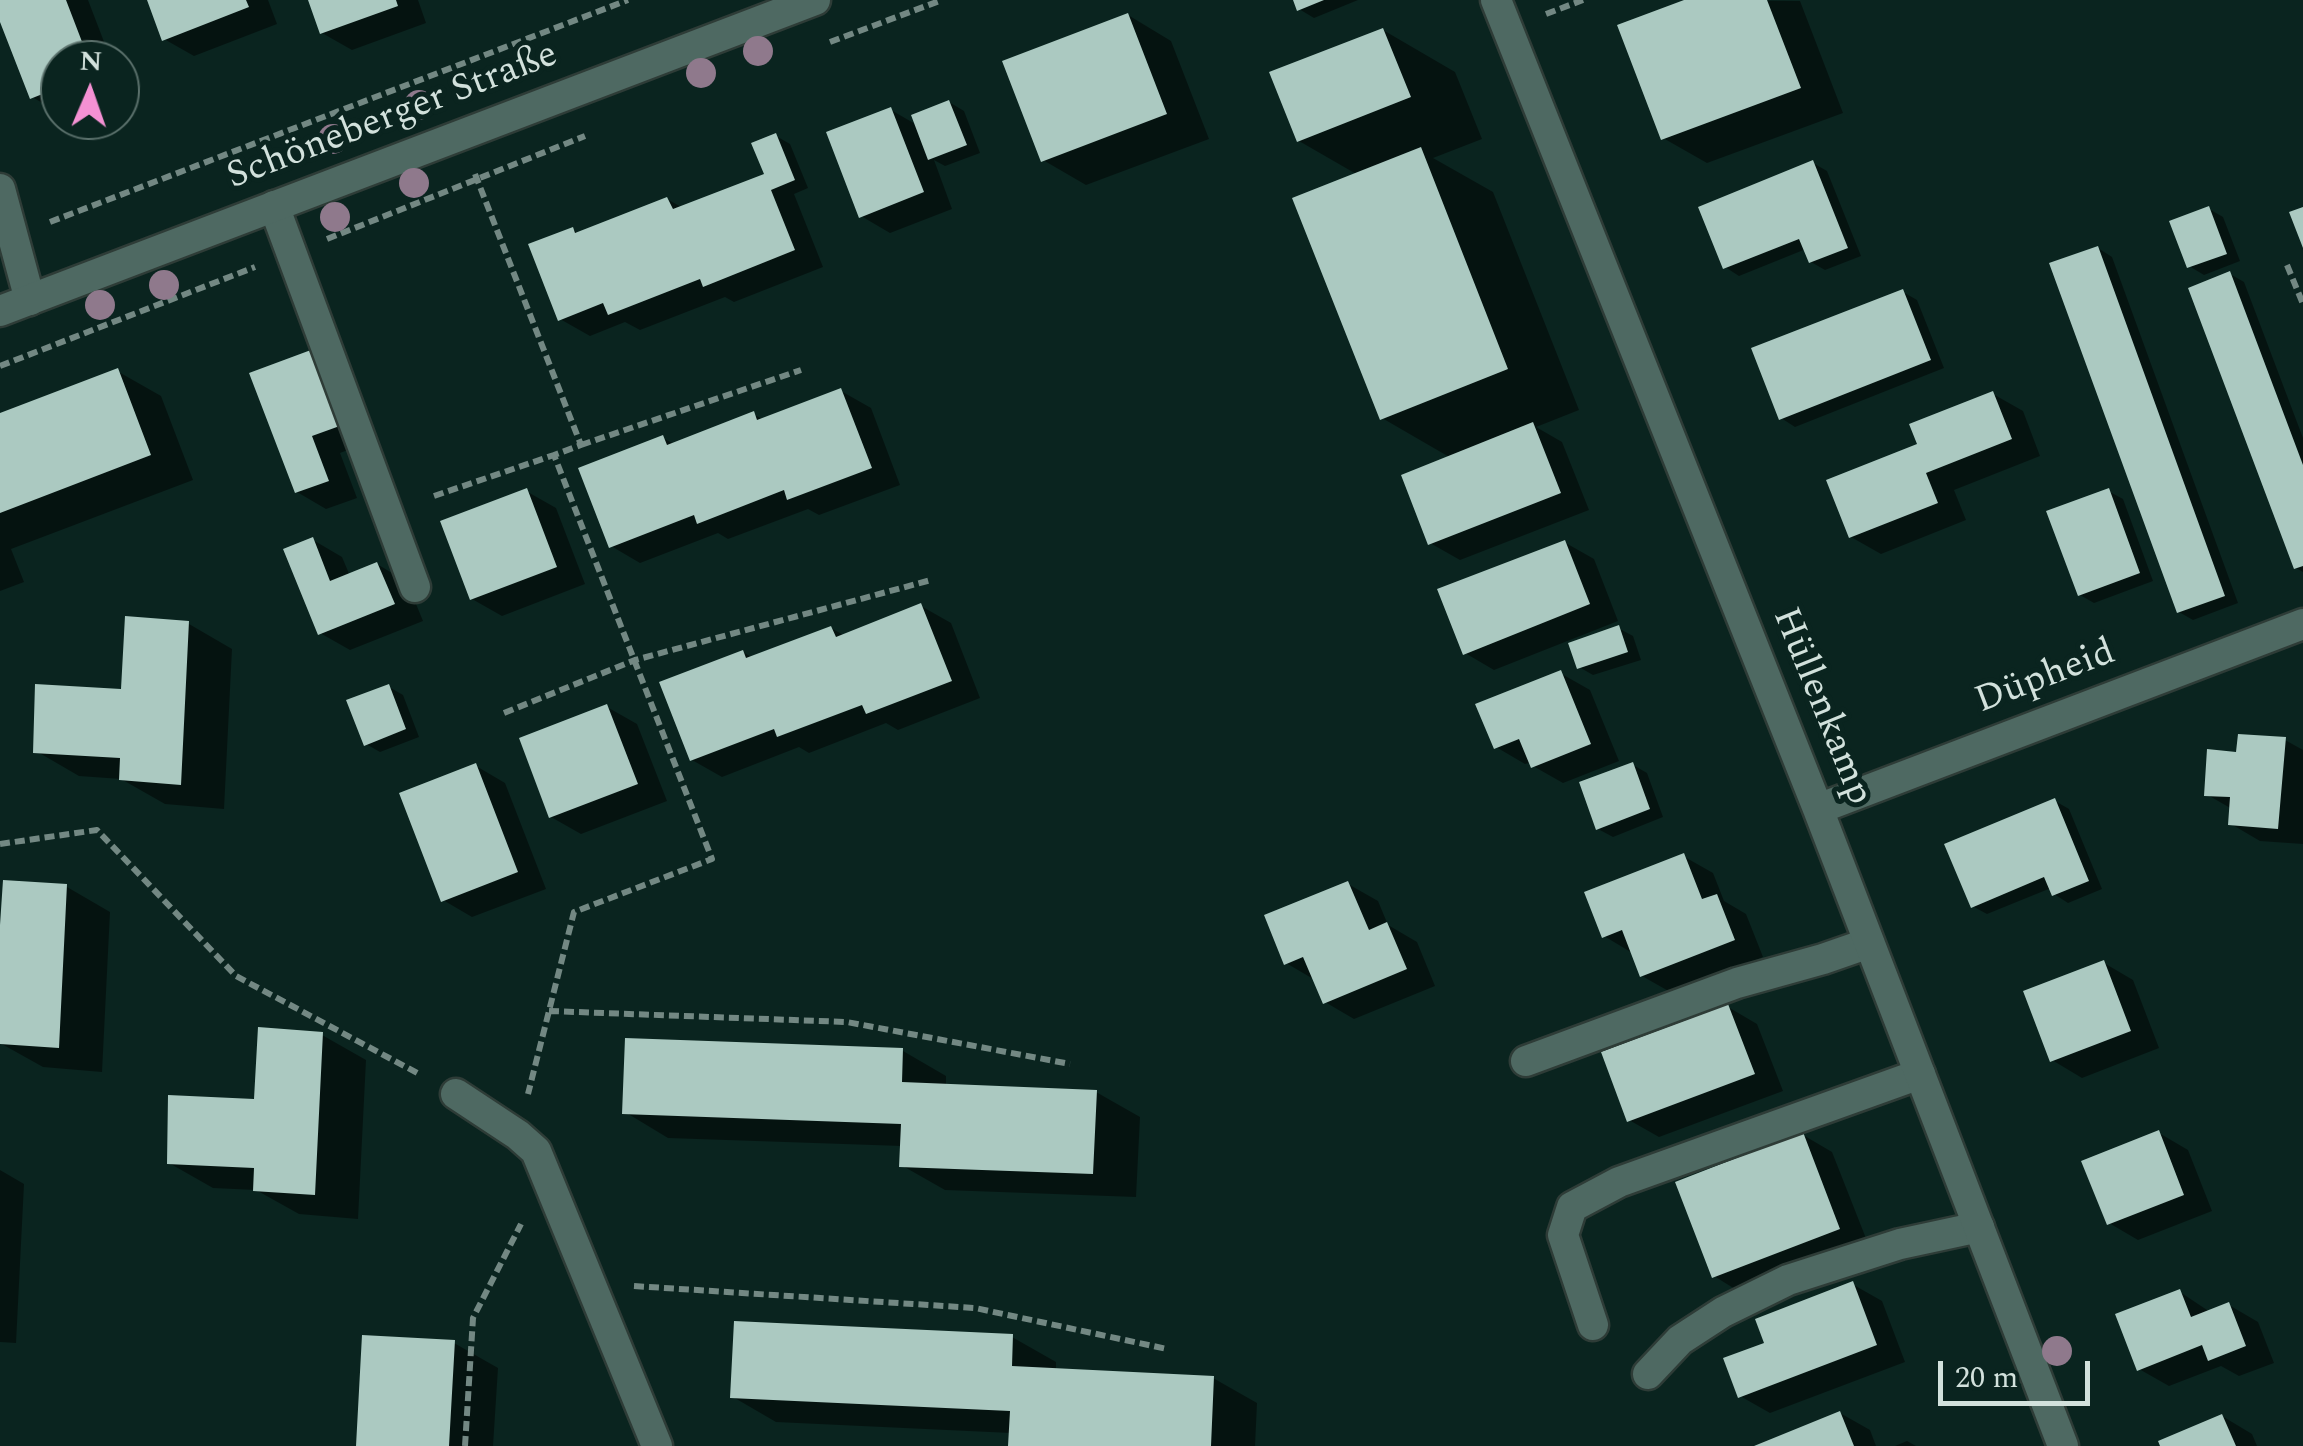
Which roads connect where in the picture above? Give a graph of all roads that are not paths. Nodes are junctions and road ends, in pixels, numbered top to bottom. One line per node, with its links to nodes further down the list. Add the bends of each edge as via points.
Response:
1 (814, 0): 4 (street, Schöneberger Straße)
2 (1496, 0): 9 (street, Hüllenkamp)
3 (0, 189): 5 (street)
4 (274, 206): 5 (street, Schöneberger Straße); 7 (street)
5 (30, 300): 6 (street, Schöneberger Straße)
6 (0, 311)
7 (415, 588)
8 (2303, 624): 9 (street, Düpheid)
9 (1818, 809): 10 (street, Hüllenkamp)
10 (1869, 943): 11 (street, via 1736,982); 12 (street, Hüllenkamp)
11 (1526, 1061)
12 (1920, 1074): 14 (street, Hüllenkamp); 15 (street, via 1619,1182 1572,1207 1564,1235)
13 (456, 1094): 17 (street, via 536,1151)
14 (1978, 1227): 16 (street, via 1788,1280 1680,1340); 18 (street, Hüllenkamp)
15 (1592, 1325)
16 (1648, 1374)
17 (656, 1446)
18 (2062, 1446)

